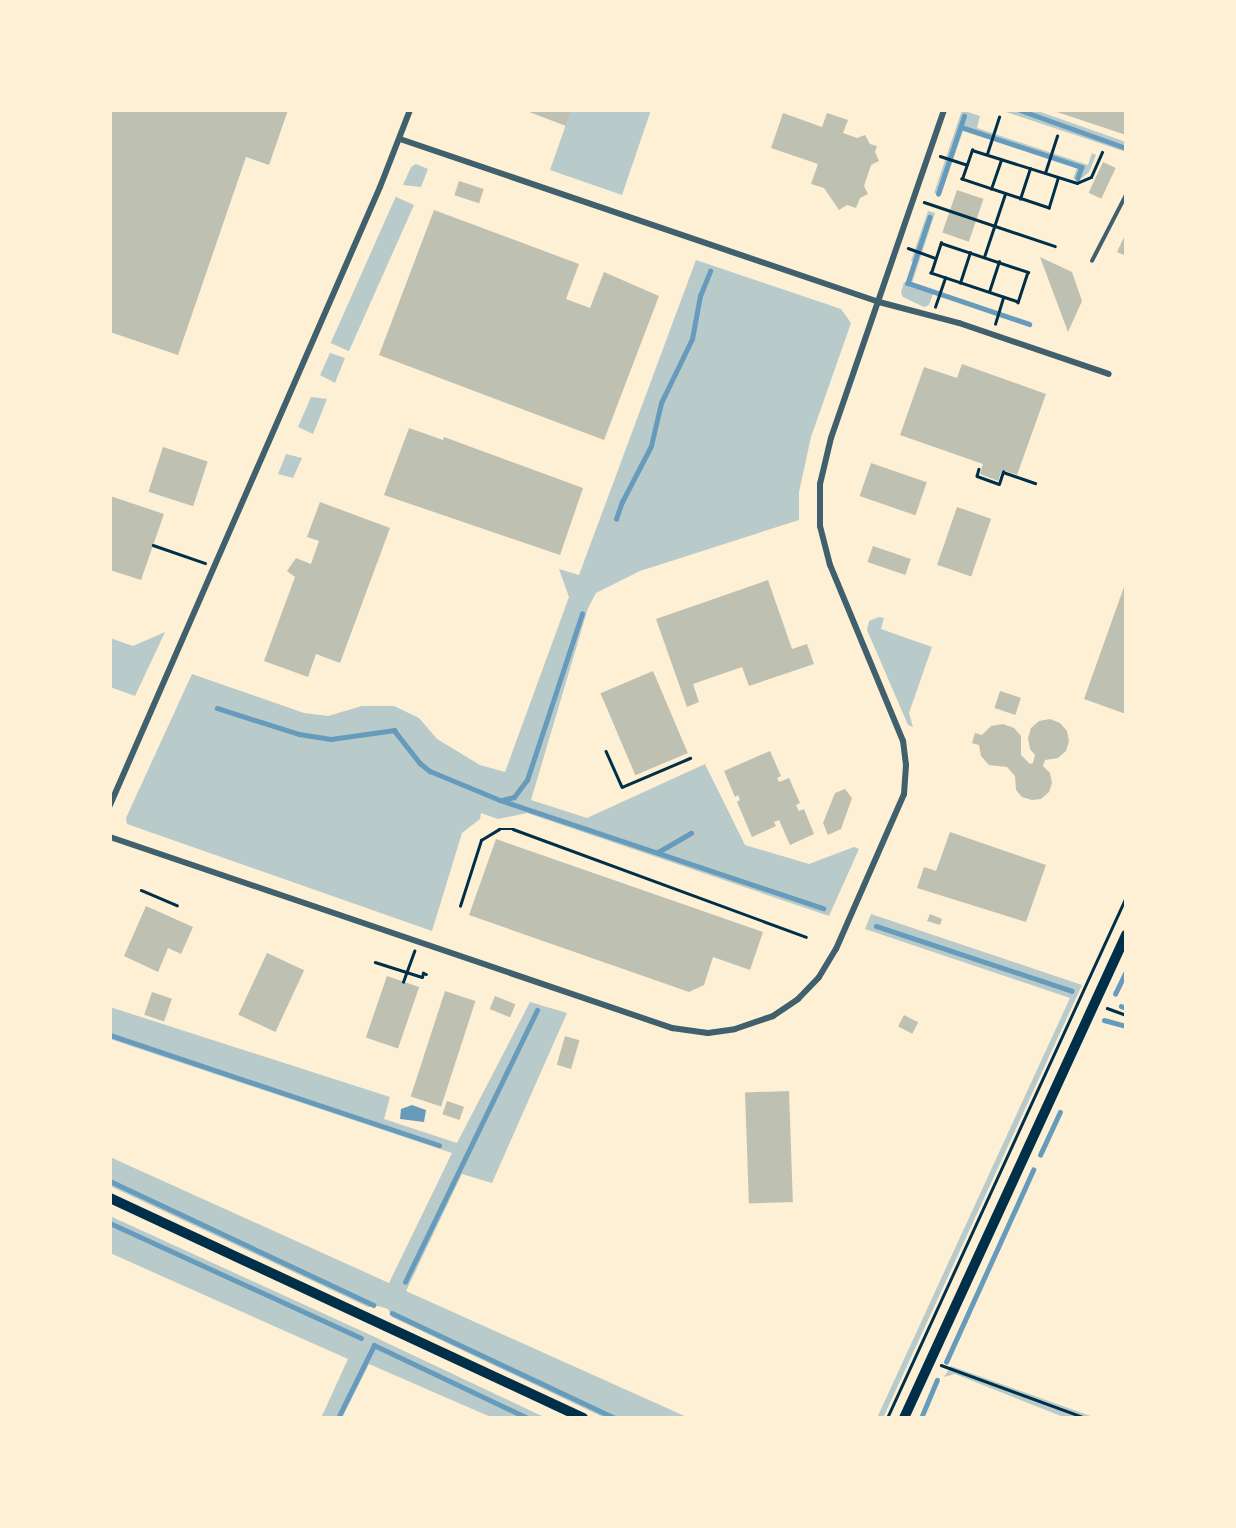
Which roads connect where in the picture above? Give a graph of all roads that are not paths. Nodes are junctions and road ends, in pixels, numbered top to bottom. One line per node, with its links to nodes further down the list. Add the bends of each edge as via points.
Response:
1 (410, 110): 3 (street)
2 (944, 110): 6 (street)
3 (400, 139): 6 (street); 8 (street)
4 (1126, 195): 5 (lane)
5 (1092, 261)
6 (879, 302): 7 (street, via 959,323); 9 (street, via 831,438 819,511 830,565 901,734 905,781 899,810 835,949 819,977 798,999 761,1022 721,1032 672,1028)
7 (1110, 374)
8 (110, 804)
9 (110, 837)
10 (1126, 935): 13 (main road)
11 (110, 1198): 12 (main road)
12 (583, 1418)
13 (904, 1418)

